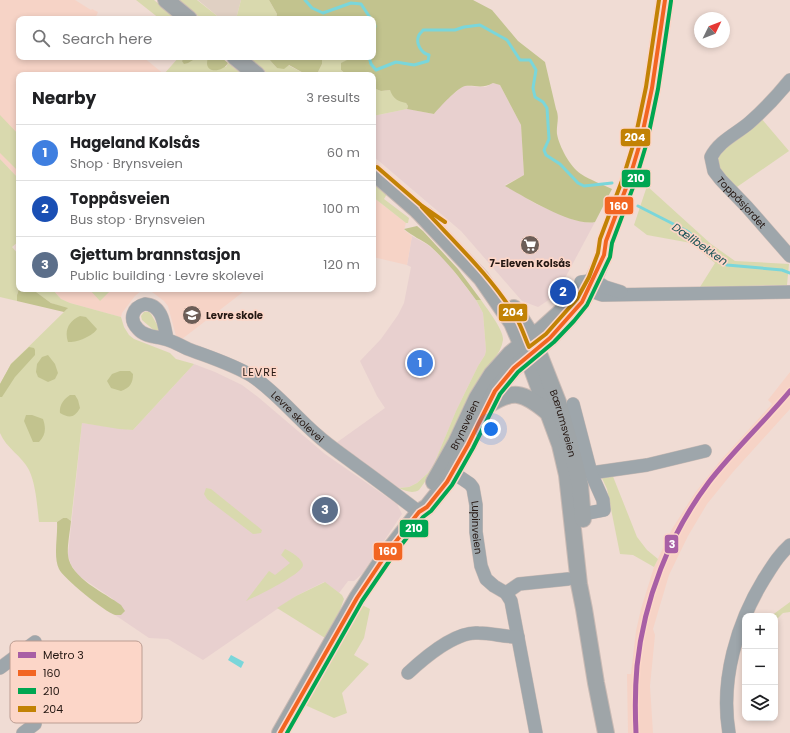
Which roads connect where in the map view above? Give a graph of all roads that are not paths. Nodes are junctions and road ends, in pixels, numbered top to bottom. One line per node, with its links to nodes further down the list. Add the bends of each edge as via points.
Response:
1 (166, 0): 3 (main road)
2 (665, 0): 9 (main road, Brynsveien, via 652,88 640,140 629,180 606,241 598,251)
3 (185, 16)
4 (239, 60): 5 (main road)
5 (253, 72)
6 (790, 80): 8 (street, Toppåsjordet, via 768,106 718,147 711,157 714,171 721,180)
7 (376, 175): 12 (main road, Bærumsveien, via 418,211 439,224 483,267 502,291)
8 (790, 256)
9 (587, 284): 10 (street, via 602,295); 12 (main road, Brynsveien, via 575,294)
10 (790, 292)
11 (167, 339): 19 (street, Levre skolevei, via 240,369 253,377 334,449)
12 (529, 347): 14 (main road, Brynsveien, via 495,391); 15 (main road, Bærumsveien); 17 (main road, Brynsveien, via 510,354 486,384 471,409); 20 (main road, Bærumsveien, via 558,402 570,443 580,485)
13 (573, 404): 18 (street, Bærumsveien)
14 (487, 406): 15 (main road, via 498,399 514,395 530,399); 17 (main road, Brynsveien, via 468,445)
15 (546, 411): 20 (main road, Bærumsveien, via 562,453)
16 (705, 451): 18 (street, via 647,465)
17 (448, 469): 19 (main road, Brynsveien, via 423,502); 23 (street, Lupinveien, via 473,488 481,566 486,578)
18 (591, 474): 20 (street, Bærumsveien, via 603,500 604,510)
19 (419, 512): 30 (main road, Brynsveien, via 357,598)
20 (577, 515): 32 (main road, Bærumsveien, via 585,553 584,609)
21 (790, 545): 33 (street, via 779,555 756,592 733,651 726,699)
22 (568, 579): 23 (street, via 519,584)
23 (506, 593): 24 (street, via 511,601)
24 (518, 637): 27 (street, via 465,634 454,638 419,662); 31 (street)
25 (10, 661): 26 (street)
26 (0, 668)
27 (408, 674)
28 (35, 724): 29 (street)
29 (23, 733)
30 (280, 733)
31 (536, 733)
32 (606, 733)
33 (729, 733)

